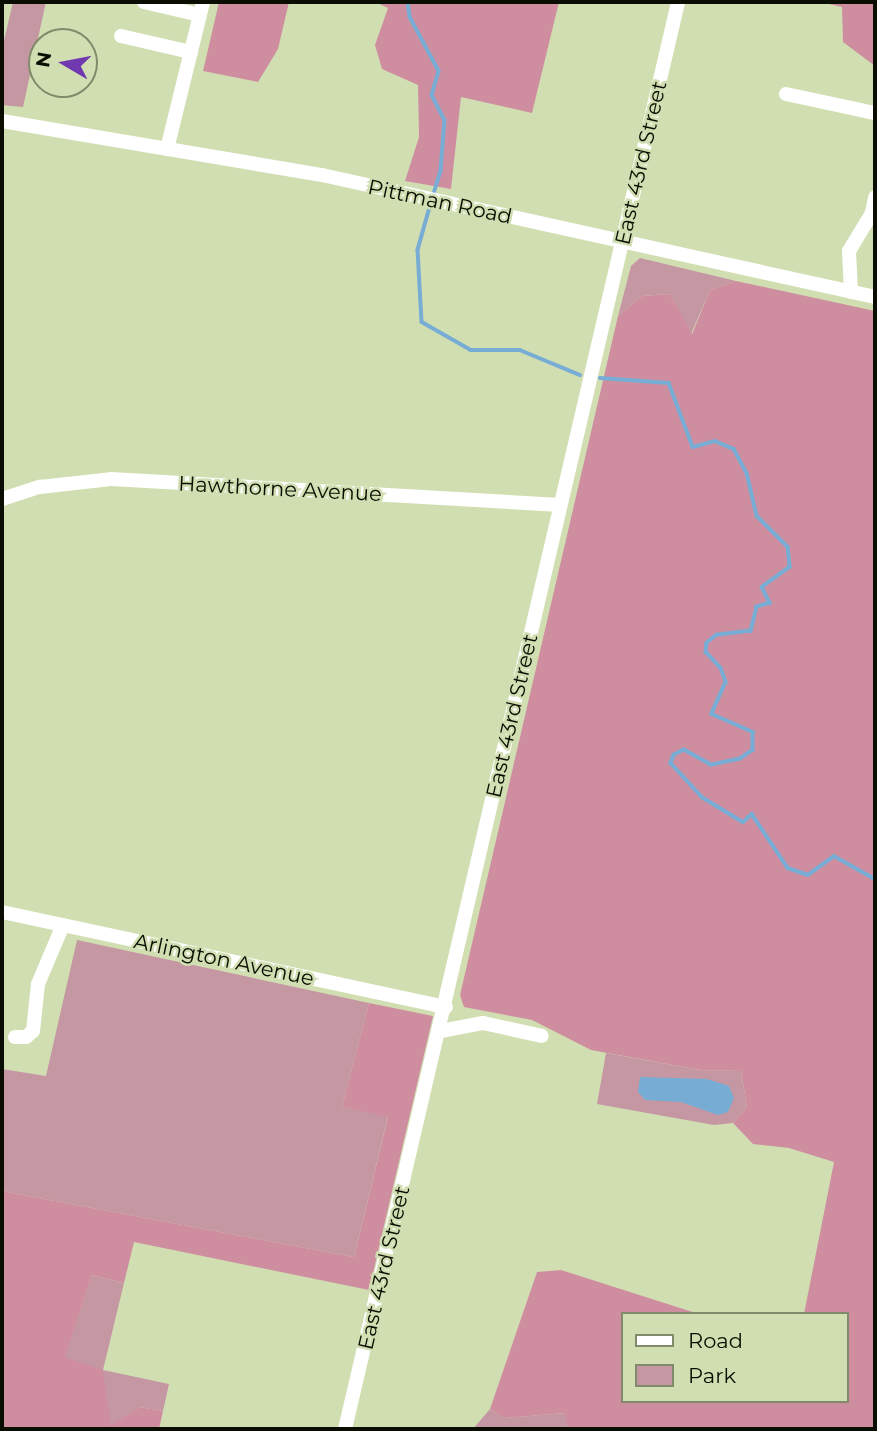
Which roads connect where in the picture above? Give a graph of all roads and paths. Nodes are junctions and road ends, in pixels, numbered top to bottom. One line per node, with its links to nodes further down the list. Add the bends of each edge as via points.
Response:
1 (144, 2): 3 (street)
2 (678, 2): 11 (street, East 43rd Street)
3 (202, 8): 5 (street)
4 (121, 36): 5 (street)
5 (191, 52): 9 (street)
6 (786, 94): 7 (street)
7 (875, 113)
8 (5, 122): 9 (street, Pittman Road)
9 (167, 149): 11 (street, Pittman Road, via 406,194)
10 (875, 197): 12 (street, via 872,213 849,251)
11 (622, 242): 12 (street, Pittman Road); 15 (street, East 43rd Street)
12 (851, 292): 13 (street, Pittman Road)
13 (875, 297)
14 (2, 499): 15 (street, Hawthorne Avenue, via 40,487 111,479)
15 (560, 505): 18 (street, East 43rd Street)
16 (2, 912): 17 (street, Arlington Avenue)
17 (63, 925): 18 (street, Arlington Avenue); 21 (street, via 38,984 33,1031)
18 (446, 1007): 19 (street, East 43rd Street)
19 (441, 1031): 20 (street, via 483,1023); 22 (street, East 43rd Street)
20 (542, 1036)
21 (15, 1037)
22 (345, 1429)

